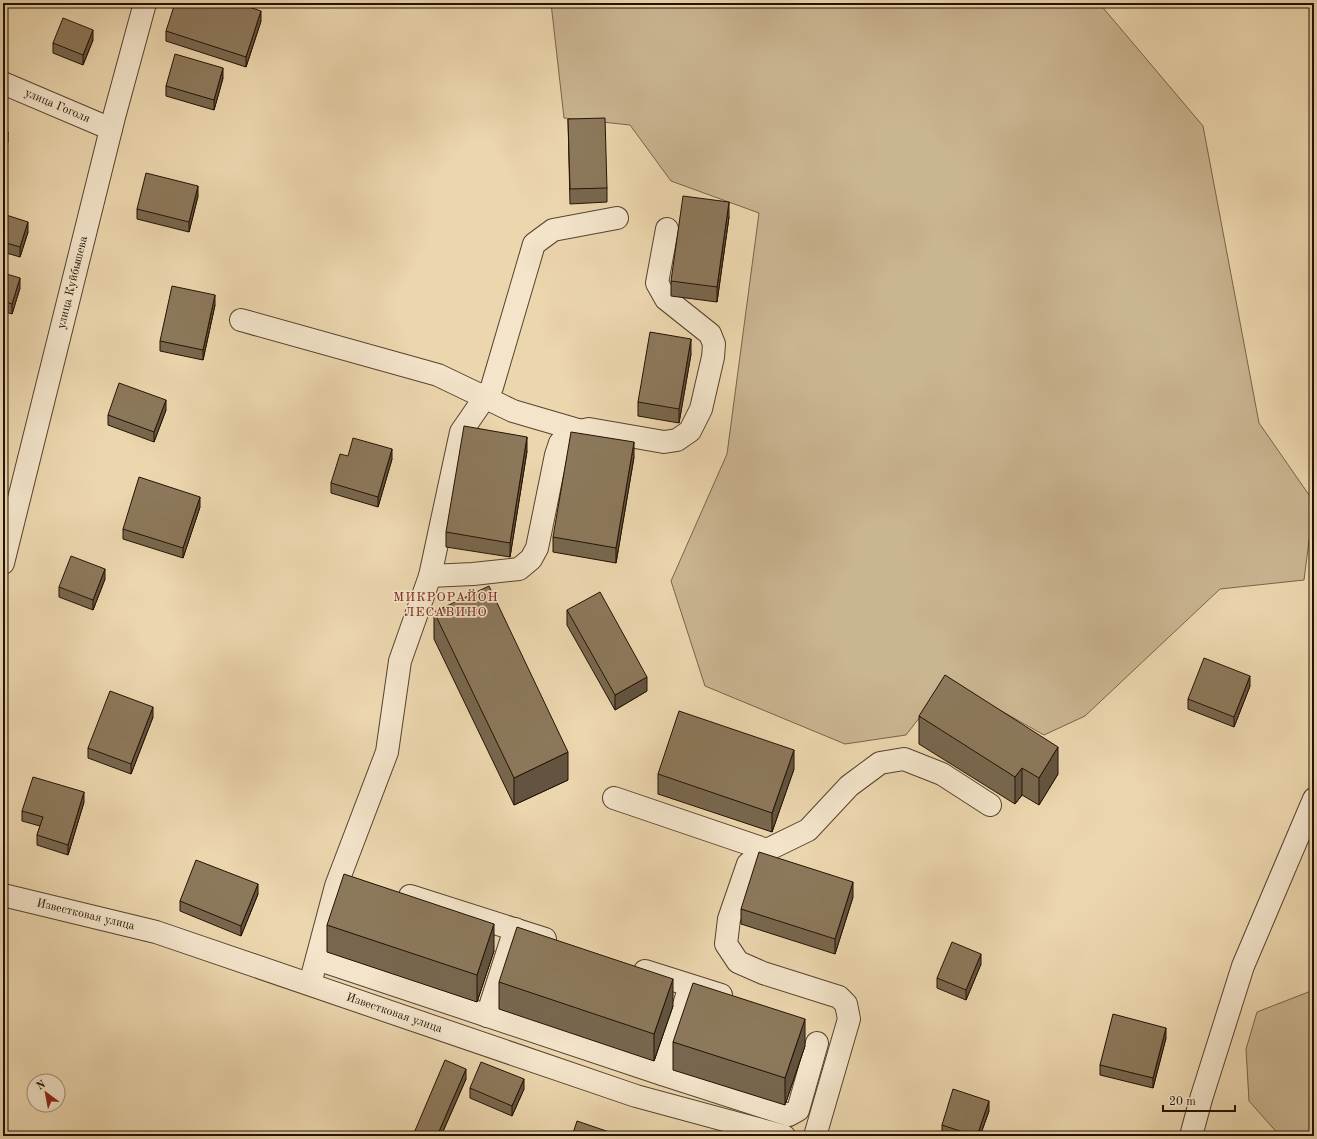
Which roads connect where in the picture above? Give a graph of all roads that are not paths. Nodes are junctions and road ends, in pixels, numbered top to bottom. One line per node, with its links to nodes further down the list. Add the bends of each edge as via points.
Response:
1 (145, 3): 3 (lane, улица Куйбышева)
2 (3, 83): 3 (lane, улица Гоголя)
3 (111, 129): 9 (lane, улица Куйбышева)
4 (617, 218): 7 (lane, via 553,230 534,244 492,387)
5 (667, 229): 8 (lane, via 658,283 666,299 710,334 714,344 701,409 690,431 677,440 664,442 589,429)
6 (240, 320): 7 (lane, via 438,376)
7 (485, 398): 8 (lane, via 514,411); 10 (lane, via 461,432)
8 (578, 430): 10 (lane, via 569,433 560,443 537,548 531,559 519,569)
9 (3, 563)
10 (430, 576): 19 (lane, via 400,661 387,752 348,877 336,886)
11 (614, 798): 14 (lane)
12 (1314, 799): 29 (lane, via 1243,966)
13 (990, 805): 14 (lane, via 942,774 904,759 880,763 849,786 808,830)
14 (767, 850): 28 (lane, via 748,864 729,919 726,944 738,962 762,973 839,997 846,1004 849,1019)
15 (394, 891): 17 (lane)
16 (3, 894): 21 (lane, Известковая улица, via 156,932)
17 (514, 929): 18 (lane); 24 (lane)
18 (566, 946)
19 (317, 959): 21 (lane); 24 (lane)
20 (624, 965): 22 (lane)
21 (310, 984): 27 (lane, Известковая улица, via 636,1096)
22 (690, 986): 23 (lane); 26 (lane)
23 (742, 1002)
24 (487, 1016): 26 (lane)
25 (816, 1043): 26 (lane, via 798,1110 789,1115)
26 (662, 1074)
27 (784, 1136)
28 (815, 1136)
29 (1191, 1136)

